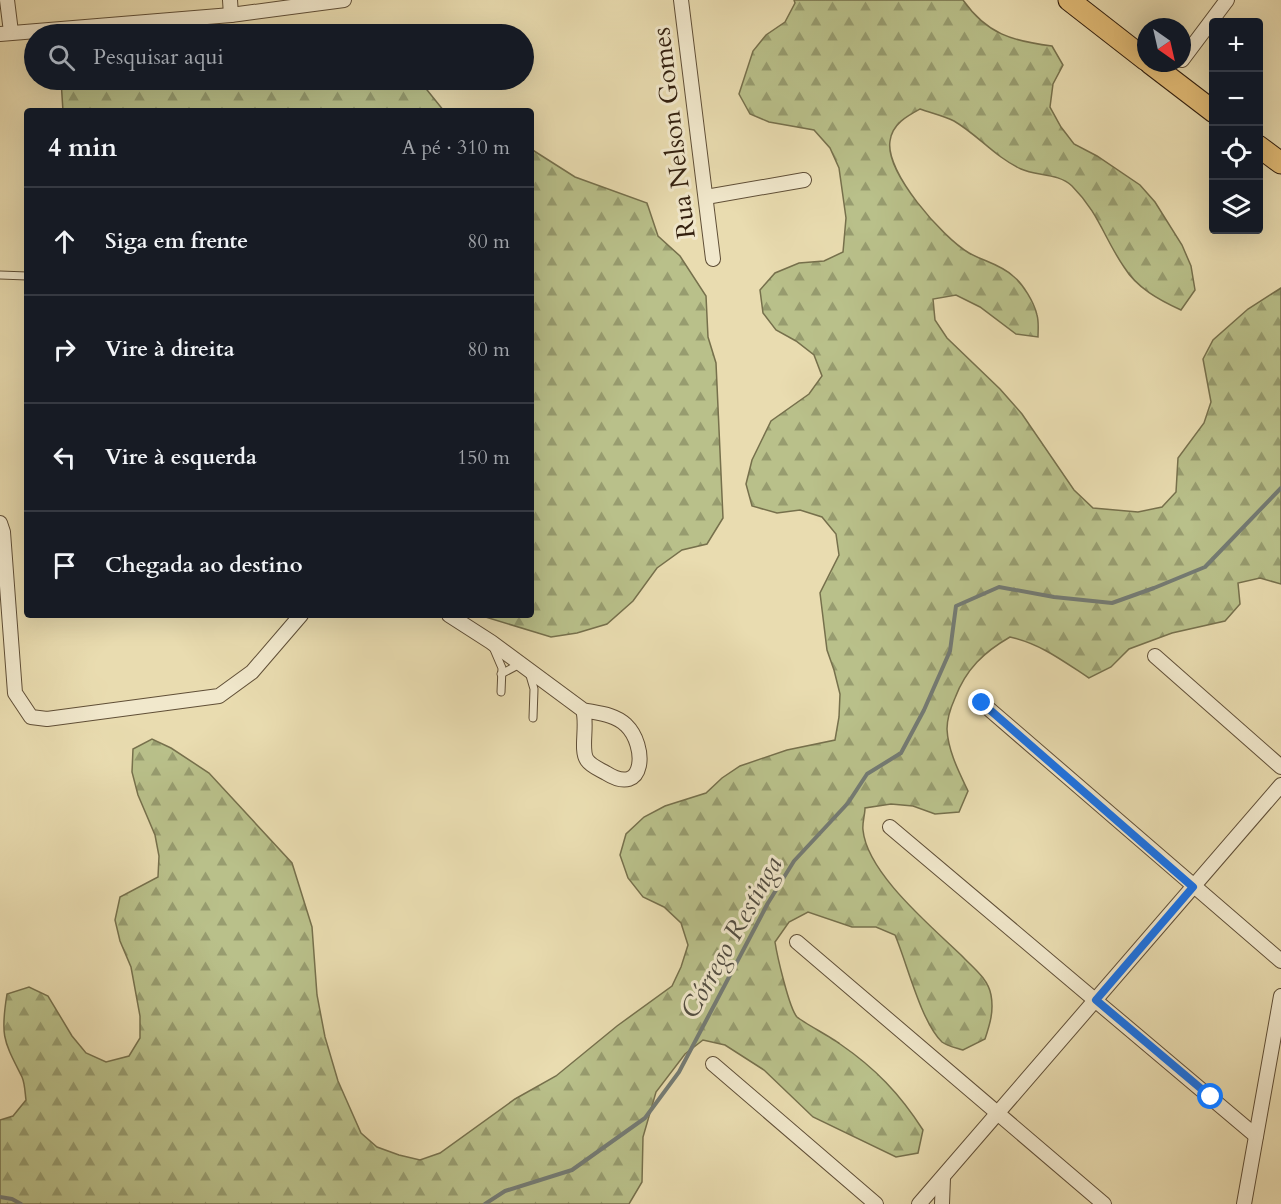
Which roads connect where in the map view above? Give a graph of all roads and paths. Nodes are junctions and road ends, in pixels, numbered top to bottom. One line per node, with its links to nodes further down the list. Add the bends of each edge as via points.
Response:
1 (7, 0): 10 (street)
2 (230, 0): 7 (street)
3 (344, 0): 7 (street)
4 (681, 0): 18 (street, Rua Nelson Gomes)
5 (1069, 0): 12 (main road)
6 (1227, 0): 11 (street)
7 (231, 15): 8 (street)
8 (118, 24)
9 (24, 31): 10 (street)
10 (5, 33)
11 (1191, 48)
12 (1137, 53)
13 (1181, 72): 14 (main road)
14 (1209, 106)
15 (1263, 150): 16 (main road)
16 (1281, 163)
17 (804, 180): 18 (street)
18 (706, 197): 19 (street, Rua Nelson Gomes)
19 (713, 260)
20 (0, 275): 21 (lane)
21 (24, 276)
22 (0, 523): 23 (street, via 15,693 31,717 47,719 219,696 252,672)
23 (298, 618)
24 (454, 618): 25 (street)
25 (491, 642): 27 (street); 28 (lane)
26 (1155, 656): 33 (street)
27 (524, 667): 28 (lane); 31 (street); 32 (lane, via 534,689)
28 (501, 674): 29 (lane)
29 (501, 692)
30 (982, 703): 36 (street)
31 (583, 710): 31 (street, via 616,718 627,726 637,744 637,775 628,780 613,778 591,765 584,754)
32 (533, 718)
33 (1281, 767)
34 (1281, 785): 36 (street)
35 (890, 827): 40 (street)
36 (1193, 887): 38 (street); 40 (street)
37 (797, 942): 42 (street)
38 (1281, 961)
39 (1281, 996): 43 (street)
40 (1096, 1000): 42 (street); 43 (street)
41 (713, 1064): 46 (street)
42 (998, 1112): 44 (street); 45 (street)
43 (1256, 1136): 49 (street)
44 (943, 1178): 47 (street); 48 (street)
45 (1100, 1202)
46 (876, 1204)
47 (919, 1204)
48 (942, 1204)
49 (1244, 1204)

